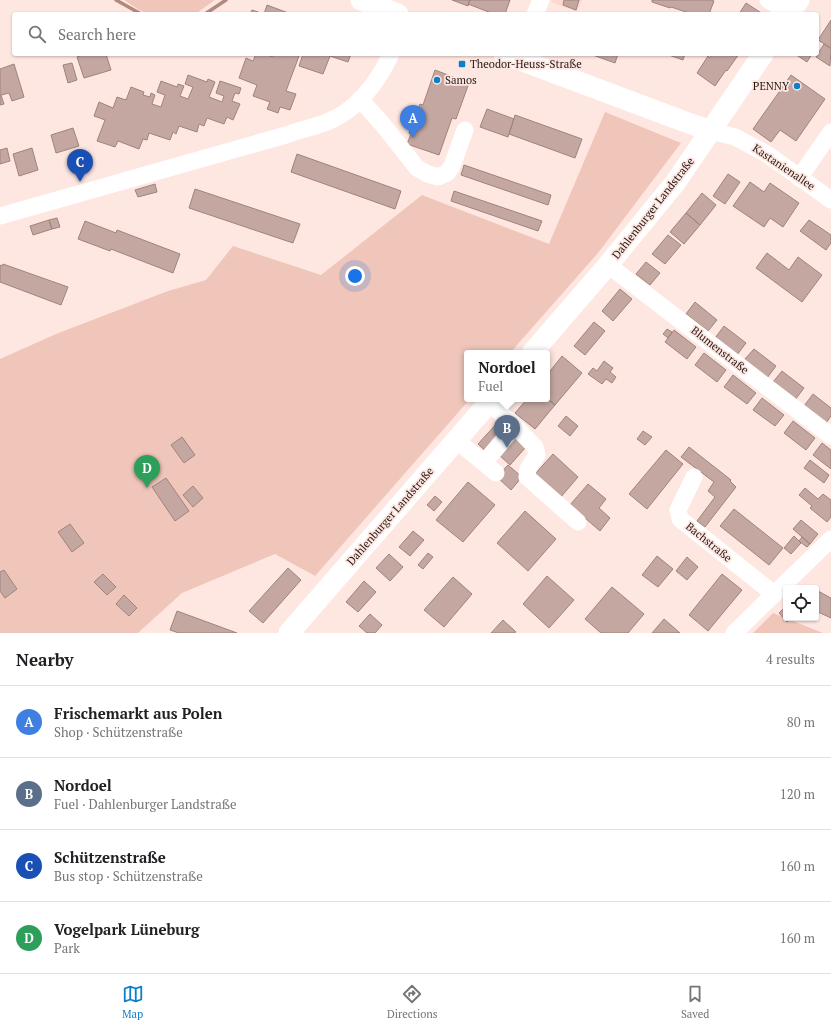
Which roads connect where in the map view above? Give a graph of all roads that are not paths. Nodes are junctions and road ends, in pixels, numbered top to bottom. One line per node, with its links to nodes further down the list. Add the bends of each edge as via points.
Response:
1 (360, 0): 5 (main road)
2 (541, 0): 6 (street)
3 (768, 0): 4 (street)
4 (793, 9)
5 (393, 12)
6 (536, 12)
7 (390, 56): 10 (street, via 376,81)
8 (514, 56): 12 (main road)
9 (762, 56): 12 (main road, Dahlenburger Landstraße)
10 (360, 99): 11 (street, via 417,168 428,174 447,174); 16 (street, via 346,112 328,121)
11 (464, 130)
12 (711, 131): 14 (street, Kastanienallee, via 735,137 749,144); 17 (main road, Dahlenburger Landstraße, via 675,183)
13 (831, 132): 14 (street)
14 (799, 178): 15 (street, Kastanienallee)
15 (831, 200)
16 (0, 216)
17 (608, 265): 18 (main road, Dahlenburger Landstraße); 22 (street, Blumenstraße)
18 (535, 350)
19 (489, 402): 23 (main road, Dahlenburger Landstraße)
20 (491, 402): 21 (street)
21 (511, 423): 23 (street, via 485,464); 25 (street, via 535,447 537,455 528,469 527,477)
22 (831, 436)
23 (456, 440): 28 (main road, Dahlenburger Landstraße)
24 (694, 477): 27 (street, Bachstraße, via 678,510 680,519)
25 (578, 522)
26 (829, 544): 27 (street)
27 (774, 594): 29 (street)
28 (289, 633)
29 (734, 633)

